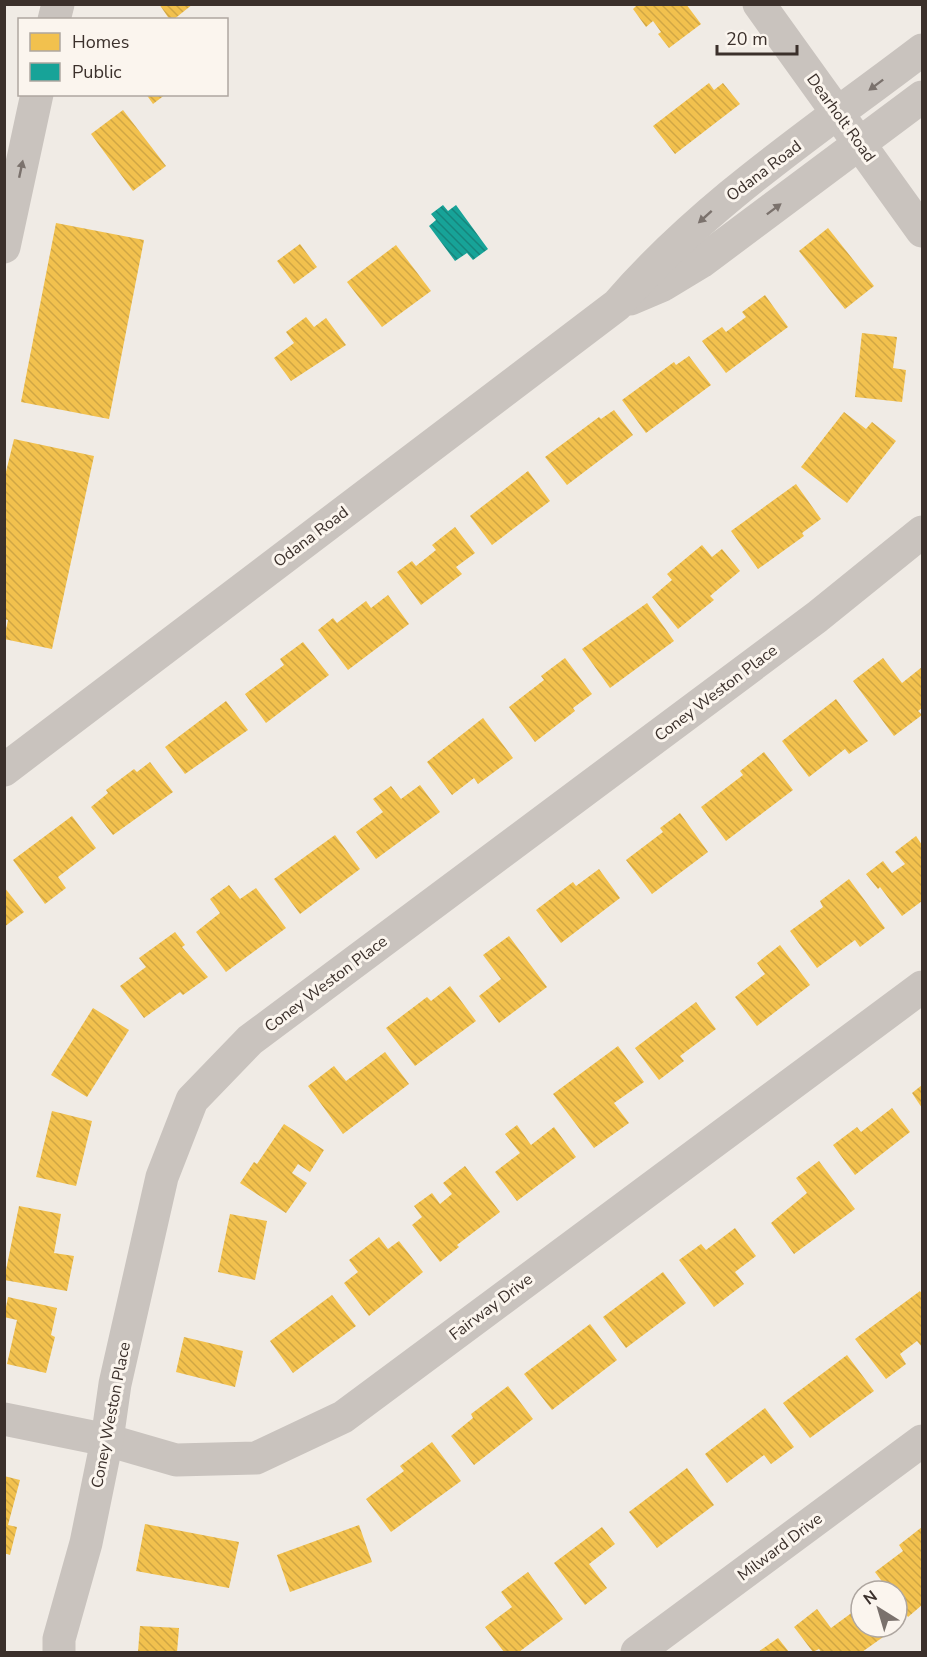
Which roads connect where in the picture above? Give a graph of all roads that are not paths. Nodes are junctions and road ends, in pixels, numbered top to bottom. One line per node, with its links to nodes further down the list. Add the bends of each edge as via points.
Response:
1 (759, 4): 5 (street, Dearholt Road)
2 (922, 50): 5 (street, Odana Road, one-way to 5)
3 (37, 96): 8 (street, one-way to 3)
4 (922, 97): 6 (street, Odana Road)
5 (838, 115): 6 (street, Dearholt Road); 9 (street, Odana Road, one-way to 9, via 735,191 649,268)
6 (860, 144): 7 (street, Dearholt Road); 9 (street, Odana Road, one-way to 6, via 663,285 701,262)
7 (922, 231)
8 (4, 247)
9 (617, 304): 11 (street, Odana Road)
10 (922, 532): 14 (street, Coney Weston Place, via 789,638 250,1040 192,1100 162,1177 115,1384)
11 (4, 770)
12 (922, 987): 14 (street, Fairway Drive, via 343,1417 256,1458 176,1460)
13 (4, 1419): 14 (street, Fairway Drive)
14 (107, 1440): 16 (street, Coney Weston Place, via 86,1543 59,1639)
15 (922, 1441): 17 (street, Milward Drive)
16 (59, 1653)
17 (637, 1653)

